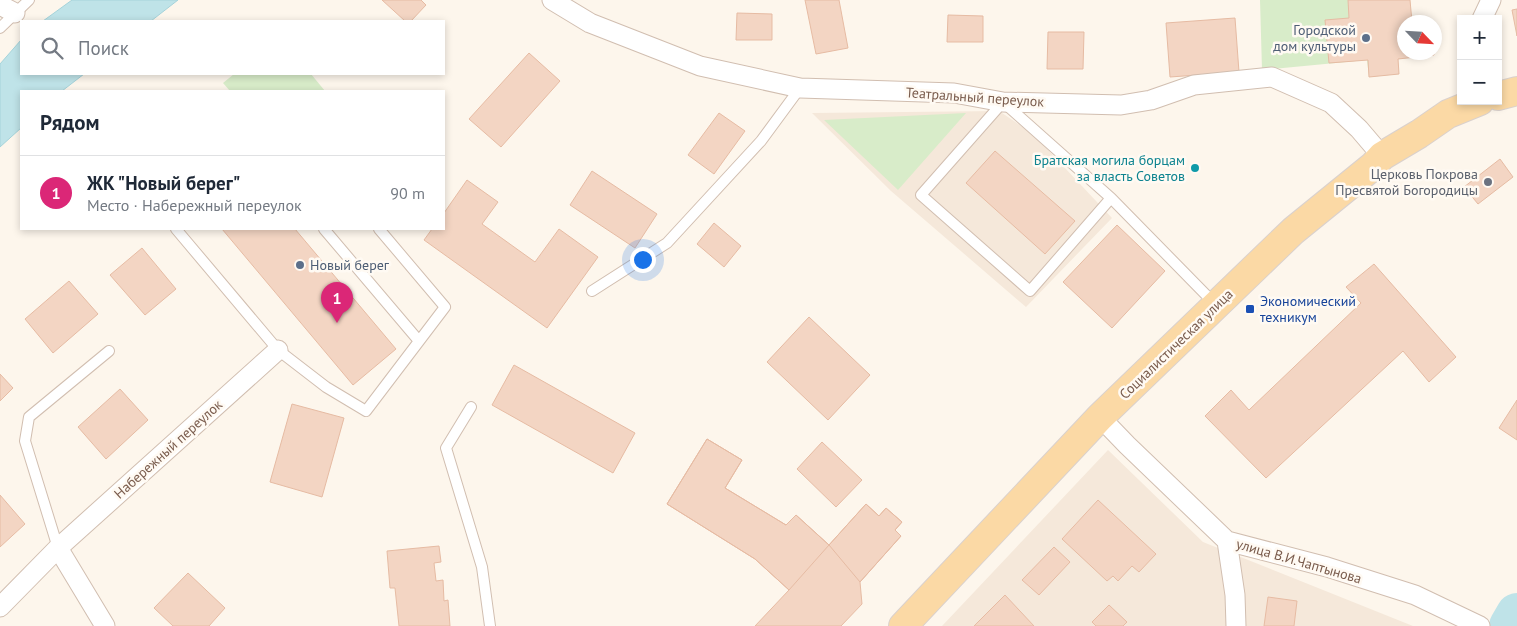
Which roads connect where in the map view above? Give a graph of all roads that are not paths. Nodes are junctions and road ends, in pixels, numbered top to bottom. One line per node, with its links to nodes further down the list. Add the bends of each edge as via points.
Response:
1 (552, 0): 6 (street, Театральный переулок, via 590,23 700,66)
2 (1492, 0): 4 (street)
3 (15, 6): 5 (lane)
4 (1484, 15)
5 (0, 28)
6 (800, 88): 9 (street, Театральный переулок, via 954,93); 16 (lane, via 761,140 667,243)
7 (1517, 91): 8 (main road)
8 (1502, 95)
9 (1003, 102): 11 (street, Театральный переулок, via 1121,105 1151,100 1194,86 1272,77 1331,103); 12 (lane); 12 (lane, via 921,194 1030,291)
10 (1470, 105): 11 (main road, Социалистическая улица, via 1448,114)
11 (1382, 156): 17 (main road, Социалистическая улица, via 1293,231)
12 (1111, 198): 17 (lane)
13 (177, 230): 19 (lane)
14 (325, 230): 18 (lane)
15 (380, 230): 18 (lane, via 445,307)
16 (592, 291)
17 (1216, 305): 22 (main road, Социалистическая улица)
18 (418, 341): 19 (lane, via 366,411 326,387)
19 (278, 350): 24 (street, Набережный переулок)
20 (109, 351): 24 (lane, via 29,417 25,441)
21 (471, 407): 28 (lane, via 446,448 482,567)
22 (1100, 416): 23 (street, улица В.И.Чаптынова); 29 (main road, Социалистическая улица)
23 (1226, 541): 26 (street, улица В.И.Чаптынова, via 1327,567 1415,595); 30 (street)
24 (58, 548): 25 (street, Набережный переулок); 27 (street)
25 (0, 607)
26 (1472, 622)
27 (105, 626)
28 (490, 626)
29 (903, 626)
30 (1236, 626)

